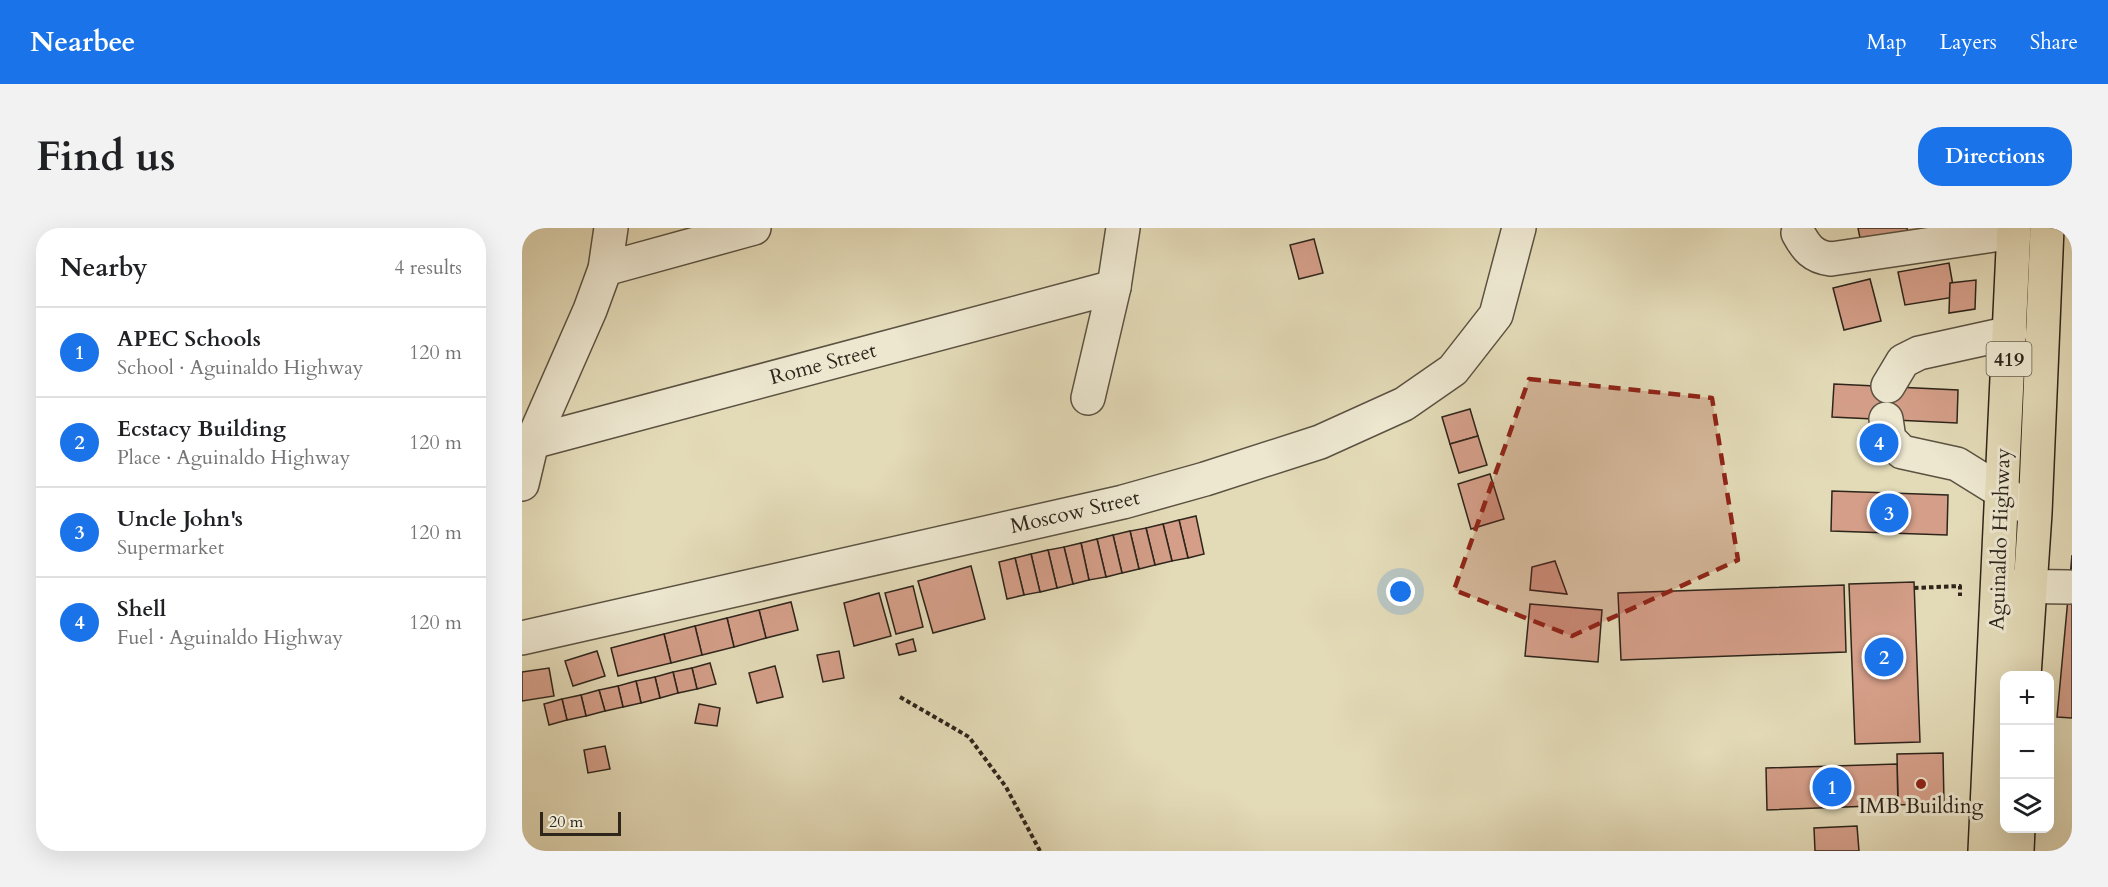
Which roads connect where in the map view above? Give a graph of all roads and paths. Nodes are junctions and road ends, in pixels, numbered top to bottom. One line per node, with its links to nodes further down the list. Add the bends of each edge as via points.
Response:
1 (612, 228): 8 (street)
2 (754, 228): 8 (street)
3 (1123, 228): 9 (street)
4 (1519, 228): 23 (street, Moscow Street, via 1496,315 1453,370 1404,404 1320,442 1123,502)
5 (2047, 228): 17 (highway, Aguinaldo Highway / 419)
6 (2014, 230): 7 (street, via 1831,259 1809,250); 10 (highway, Aguinaldo Highway / 419)
7 (1798, 233)
8 (606, 269): 14 (street)
9 (1114, 287): 12 (street); 14 (street, Rome Street)
10 (2010, 333): 11 (street, via 1919,353 1903,361); 16 (highway, Aguinaldo Highway / 419)
11 (1888, 386)
12 (1088, 398)
13 (1886, 419): 16 (street, via 1889,439 1902,452 1957,464)
14 (532, 442): 15 (street)
15 (522, 484)
16 (2001, 491): 17 (street); 18 (highway, Aguinaldo Highway / 419)
17 (2035, 513): 19 (highway, Aguinaldo Highway / 419)
18 (1998, 586): 19 (street); 28 (highway, Aguinaldo Highway / 419)
19 (2030, 586): 20 (street); 24 (highway, Aguinaldo Highway / 419)
20 (2069, 587)
21 (1914, 588): 22 (path, via 1960,586)
22 (1960, 596)
23 (522, 638)
24 (2024, 671)
25 (900, 697): 27 (path, via 969,736 1006,787)
26 (2018, 833): 29 (highway)
27 (1040, 851)
28 (1985, 851)
29 (2017, 851)

